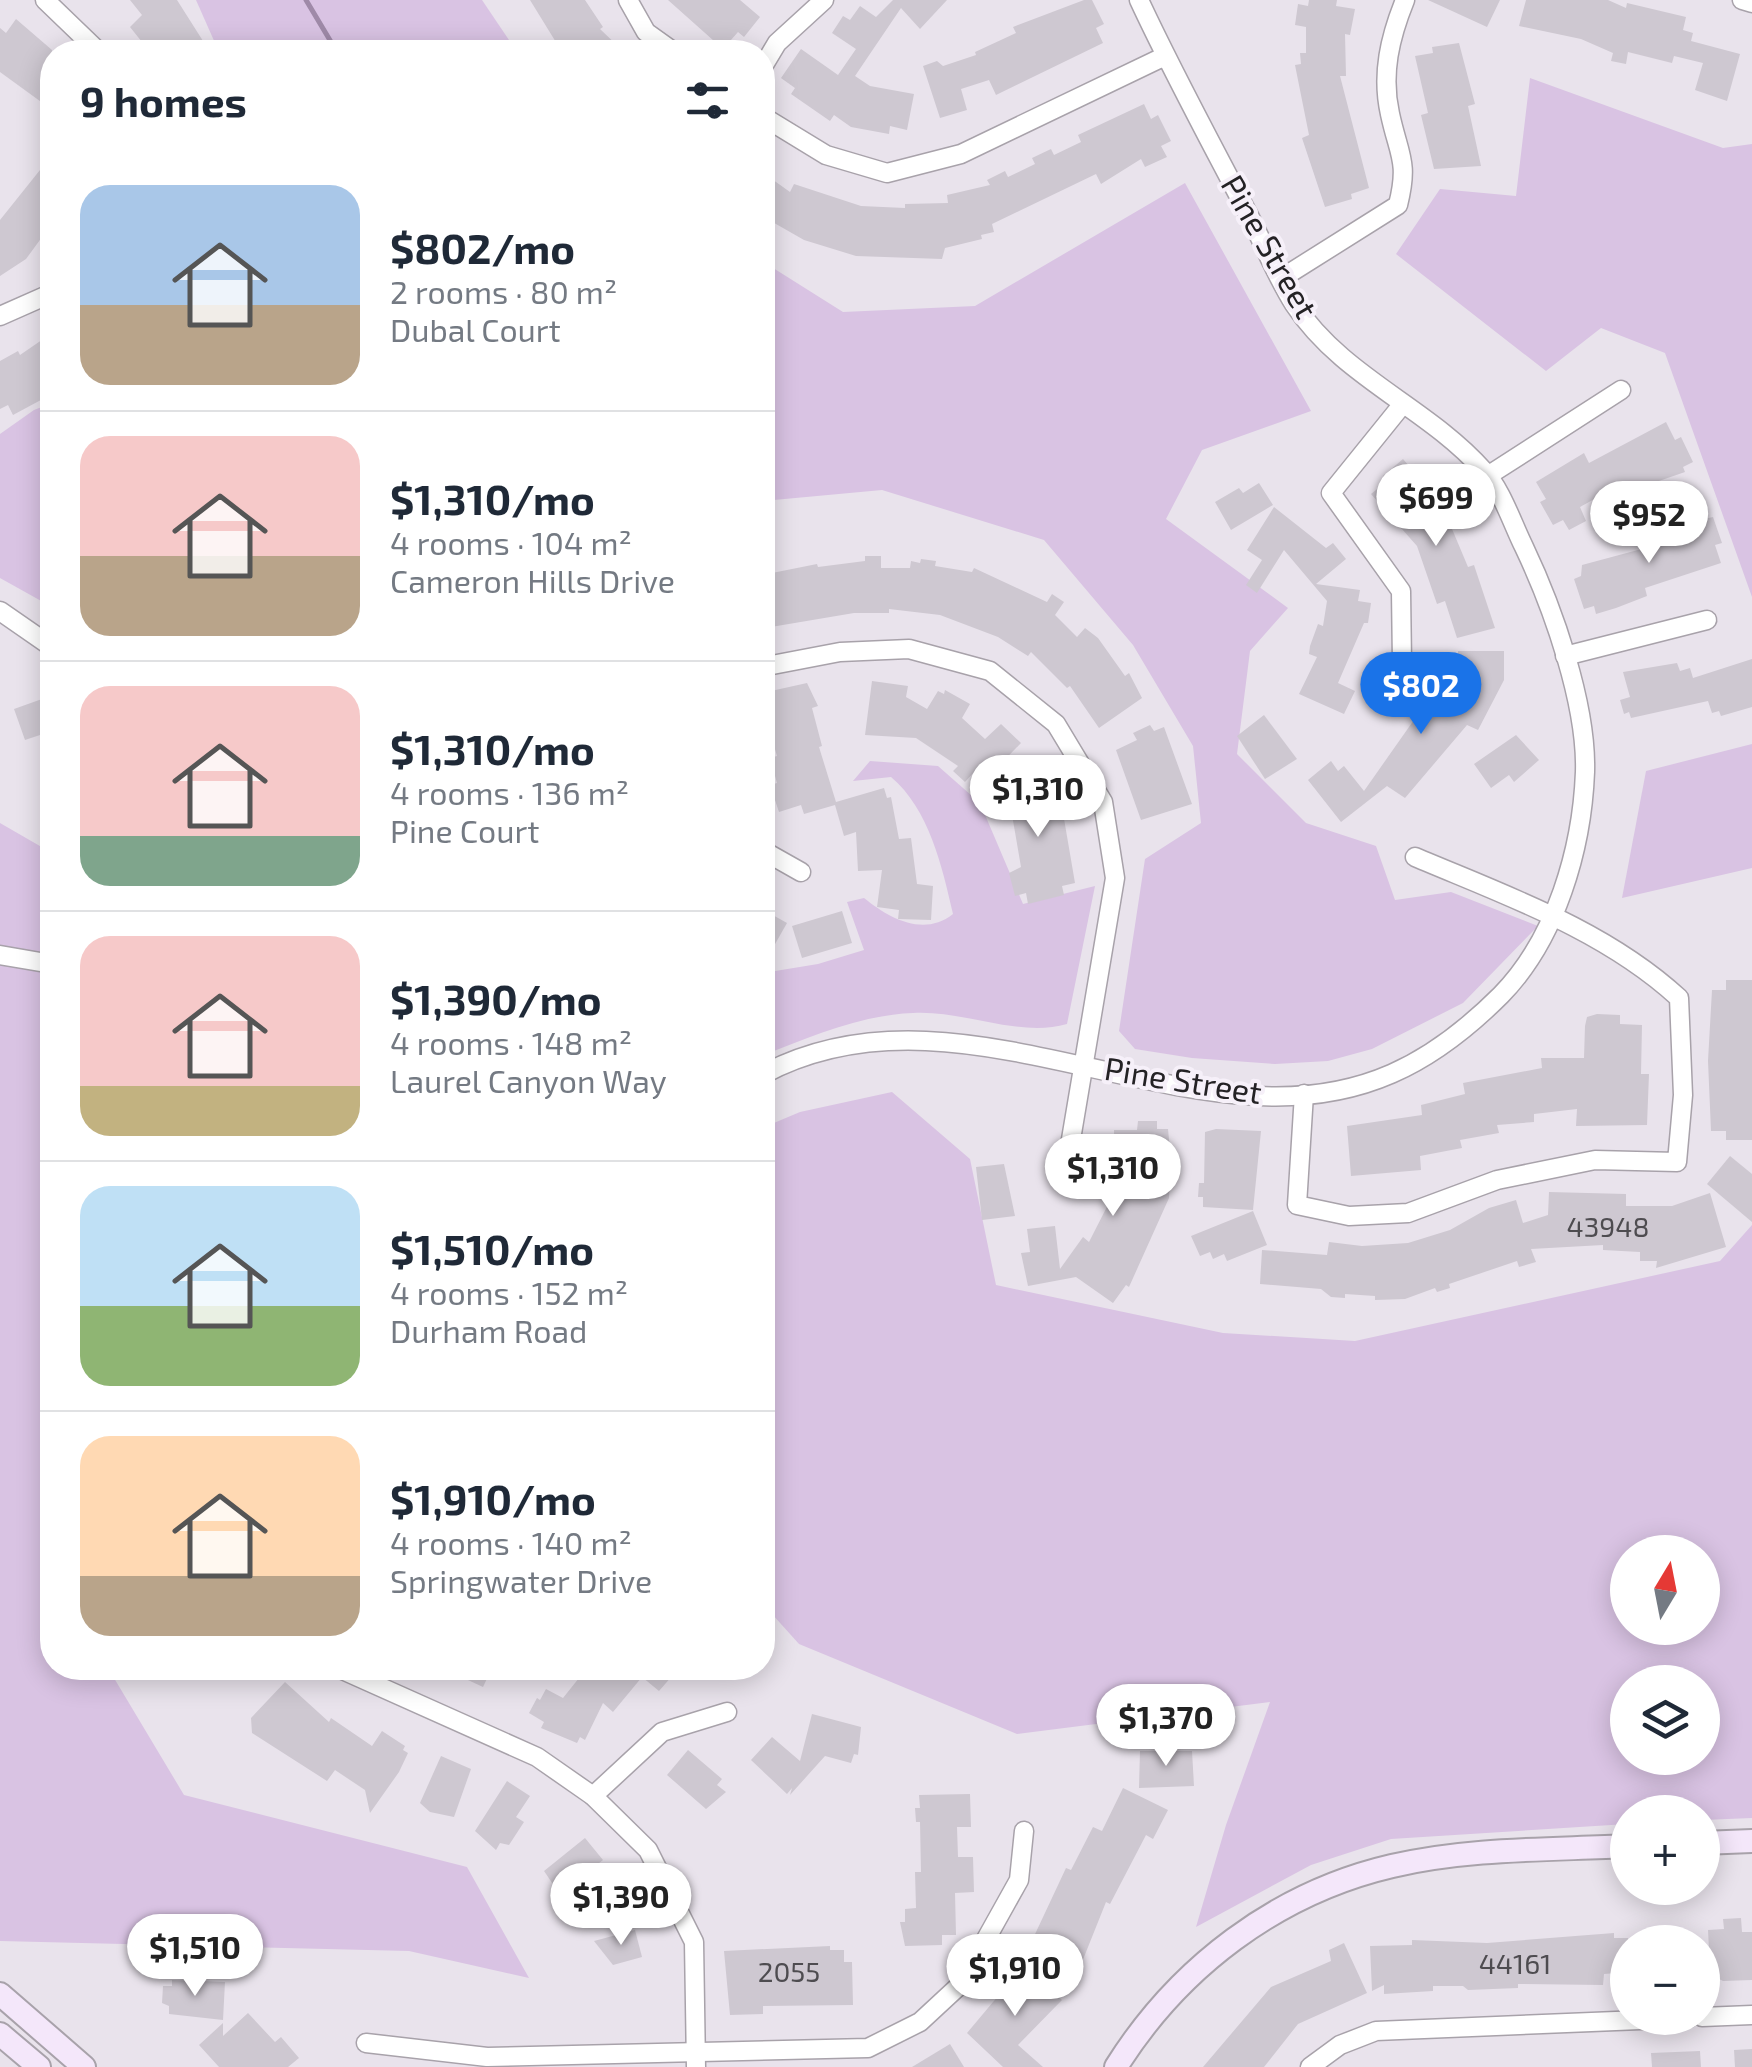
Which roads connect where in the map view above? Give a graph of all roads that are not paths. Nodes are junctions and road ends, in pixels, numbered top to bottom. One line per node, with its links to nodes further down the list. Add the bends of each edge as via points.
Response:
1 (46, 0): 8 (street)
2 (628, 0): 9 (street)
3 (824, 0): 10 (street)
4 (1139, 0): 11 (street, Pine Street)
5 (1404, 0): 13 (street, via 1386,56 1389,112 1406,170 1398,205)
6 (1742, 0): 7 (street)
7 (1752, 3)
8 (87, 40)
9 (657, 40)
10 (775, 46)
11 (1166, 60): 12 (street, via 961,154 887,173 826,155); 13 (street, Pine Street)
12 (775, 124)
13 (1282, 278): 17 (street, Pine Street, via 1294,304 1339,357)
14 (40, 298): 15 (street)
15 (0, 316)
16 (1620, 390): 18 (street)
17 (1402, 404): 18 (street, Pine Street, via 1459,444); 23 (street, via 1331,493 1401,592)
18 (1489, 476): 22 (street, Pine Street, via 1534,569)
19 (0, 611): 21 (street)
20 (1707, 620): 22 (street)
21 (40, 639)
22 (1565, 656): 28 (street, Pine Street, via 1585,769)
23 (1402, 663)
24 (775, 664): 31 (street, via 840,652 909,650 990,671 1056,724 1103,802 1116,878)
25 (775, 857): 27 (street)
26 (1415, 857): 28 (street)
27 (801, 872)
28 (1554, 916): 33 (street, Pine Street, via 1519,977 1458,1038 1418,1063 1360,1085); 33 (street, via 1642,964 1679,998 1683,1095 1677,1162 1595,1160 1497,1180 1408,1213 1349,1216 1297,1205)
29 (0, 955): 30 (street)
30 (40, 962)
31 (1086, 1067): 32 (street, Pine Street, via 948,1040 856,1044); 33 (street, Pine Street, via 1173,1086); 34 (street)
32 (775, 1068)
33 (1304, 1094)
34 (1065, 1175)
35 (365, 1680): 37 (street, via 537,1757)
36 (727, 1712): 37 (street, via 662,1732)
37 (592, 1796): 48 (street, via 648,1850 694,1942)
38 (1024, 1831): 48 (street, via 1019,1880 960,1984 920,2022 868,2048)
39 (1752, 1841): 40 (main road)
40 (1720, 1842)
41 (1610, 1847): 51 (main road, via 1478,1853 1390,1866 1288,1904 1206,1958 1140,2028)
42 (0, 1994): 50 (main road)
43 (1752, 2015): 44 (street)
44 (1720, 2016)
45 (1610, 2021): 52 (street, via 1376,2031)
46 (0, 2034): 49 (main road)
47 (366, 2043): 48 (street, via 487,2057)
48 (696, 2061)
49 (39, 2067)
50 (84, 2067)
51 (1116, 2067)
52 (1310, 2067)

